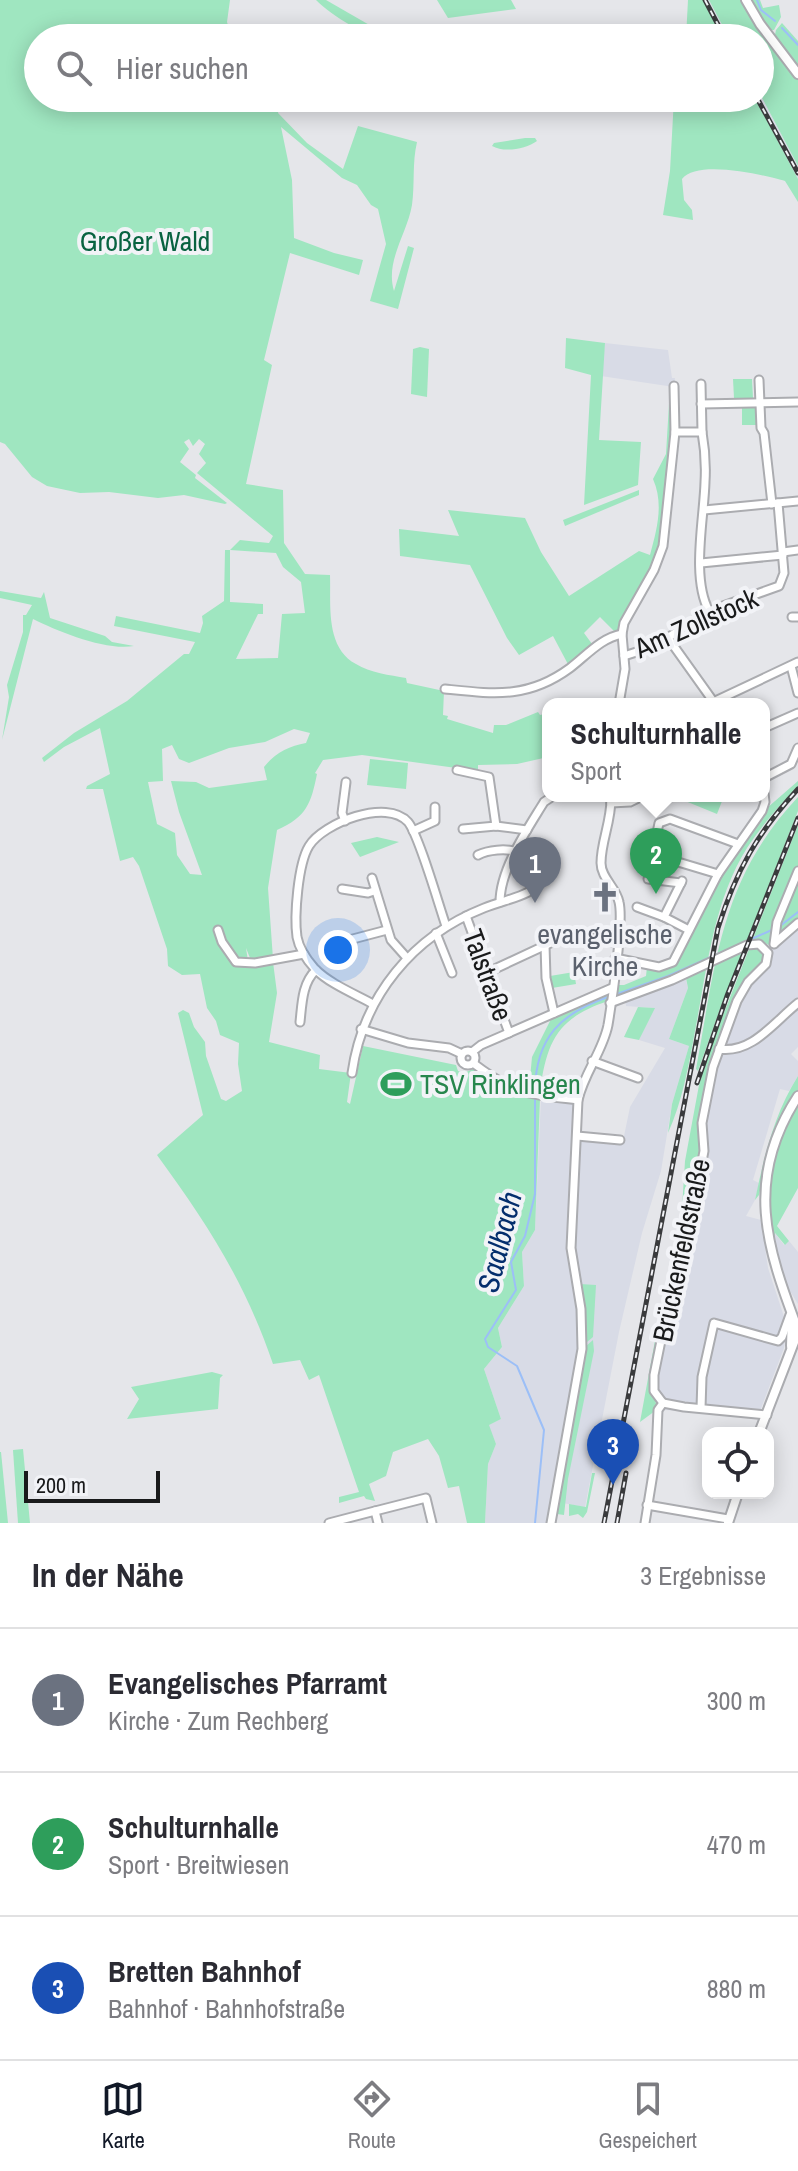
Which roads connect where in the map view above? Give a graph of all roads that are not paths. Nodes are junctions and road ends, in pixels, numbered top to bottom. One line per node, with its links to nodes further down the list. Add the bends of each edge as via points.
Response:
1 (746, 0): 2 (main road)
2 (760, 24)
3 (774, 42): 4 (main road)
4 (798, 74)
5 (759, 380): 9 (street, Am Zollstock)
6 (701, 384): 10 (street)
7 (674, 386): 11 (street)
8 (798, 402): 9 (street)
9 (760, 403): 10 (street); 14 (street, Am Zollstock)
10 (701, 404): 12 (street)
11 (675, 432): 12 (street); 20 (street, via 663,546)
12 (702, 432): 15 (street)
13 (798, 501): 14 (street)
14 (775, 504): 15 (street); 17 (street, Am Zollstock)
15 (704, 510): 18 (street)
16 (798, 550): 17 (street)
17 (783, 554): 18 (street); 19 (street, Am Zollstock, via 779,586)
18 (701, 563): 19 (street)
19 (709, 611): 21 (street, Am Zollstock)
20 (622, 634): 22 (street); 24 (street, via 606,639 549,683 530,690)
21 (668, 638): 22 (street, Am Zollstock); 27 (street)
22 (624, 656): 26 (street)
23 (794, 664): 25 (street); 28 (street)
24 (445, 689)
25 (798, 693)
26 (620, 698)
27 (708, 698)
28 (720, 698)
29 (798, 713): 30 (street)
30 (789, 718): 31 (street); 32 (street)
31 (798, 721)
32 (770, 726)
33 (798, 748): 35 (street, via 791,764)
34 (457, 770): 42 (street, via 489,777)
35 (770, 775)
36 (346, 782): 41 (street)
37 (544, 802): 44 (street)
38 (611, 802): 67 (street, via 601,861 620,903)
39 (765, 802): 46 (street)
40 (435, 807): 45 (street, via 435,821)
41 (345, 821): 45 (street, via 392,813); 70 (street, via 313,840 304,856 297,937)
42 (496, 826): 43 (street); 44 (street)
43 (463, 829)
44 (527, 830): 47 (street)
45 (413, 831): 61 (street)
46 (738, 844): 50 (street); 50 (street, via 670,819 659,823 653,852)
47 (517, 852): 48 (street); 56 (street, via 504,876)
48 (478, 855)
49 (798, 871): 69 (street)
50 (718, 874): 64 (street)
51 (549, 875): 56 (street, via 530,893)
52 (372, 878): 55 (street)
53 (648, 879): 59 (street, via 682,882)
54 (342, 889): 55 (street)
55 (374, 891): 63 (street)
56 (500, 902): 58 (street)
57 (637, 907): 59 (street)
58 (466, 916): 61 (street); 75 (street, Talstraße)
59 (664, 917): 64 (street)
60 (798, 923): 69 (street, Brückenfeldstraße)
61 (446, 926): 65 (street)
62 (218, 930): 70 (street, via 236,962)
63 (387, 930): 66 (street); 71 (street)
64 (689, 930): 72 (street, via 668,964)
65 (436, 933): 71 (street); 74 (street)
66 (349, 940)
67 (617, 943): 68 (street, via 583,938); 72 (street)
68 (545, 945): 75 (street); 80 (street)
69 (770, 947): 77 (street, via 747,945 672,980); 84 (street, Brückenfeldstraße, via 766,964 743,989)
70 (304, 954): 73 (street)
71 (407, 958): 79 (street)
72 (615, 958): 76 (street)
73 (316, 970): 79 (street); 81 (street, via 306,987)
74 (452, 973)
75 (486, 973): 83 (street, Talstraße)
76 (612, 989): 77 (street); 80 (street)
77 (610, 1001): 87 (street, via 607,1029)
78 (798, 1003): 84 (street, via 749,1045)
79 (373, 1004): 82 (street)
80 (554, 1013): 83 (street)
81 (300, 1022)
82 (361, 1029): 86 (street); 89 (street)
83 (509, 1033): 85 (street)
84 (719, 1049): 100 (street, Brückenfeldstraße, via 706,1098 704,1151 678,1286 654,1375 654,1391)
85 (472, 1052): 86 (street); 88 (street)
86 (462, 1054): 88 (street, via 463,1063)
87 (592, 1061): 90 (street); 92 (street)
88 (473, 1063): 92 (street, via 501,1084)
89 (352, 1073)
90 (638, 1078)
91 (798, 1096): 95 (main road, via 773,1149 764,1211 771,1251)
92 (578, 1100): 93 (street)
93 (577, 1136): 94 (street); 111 (street, via 571,1248 582,1349)
94 (620, 1140)
95 (793, 1311): 96 (main road); 97 (main road); 101 (street, via 782,1337 773,1340 714,1323)
96 (798, 1331): 97 (main road)
97 (791, 1348): 99 (main road)
98 (798, 1359): 99 (main road)
99 (785, 1365): 102 (main road)
100 (663, 1403): 101 (street); 105 (street)
101 (701, 1408): 102 (street)
102 (767, 1415): 103 (main road)
103 (762, 1427)
104 (736, 1499): 107 (main road)
105 (647, 1505): 107 (street); 112 (street)
106 (375, 1511): 108 (street); 109 (street); 110 (street, via 426,1498)
107 (728, 1521)
108 (329, 1523)
109 (378, 1523)
110 (432, 1523)
111 (551, 1523)
112 (645, 1523)

